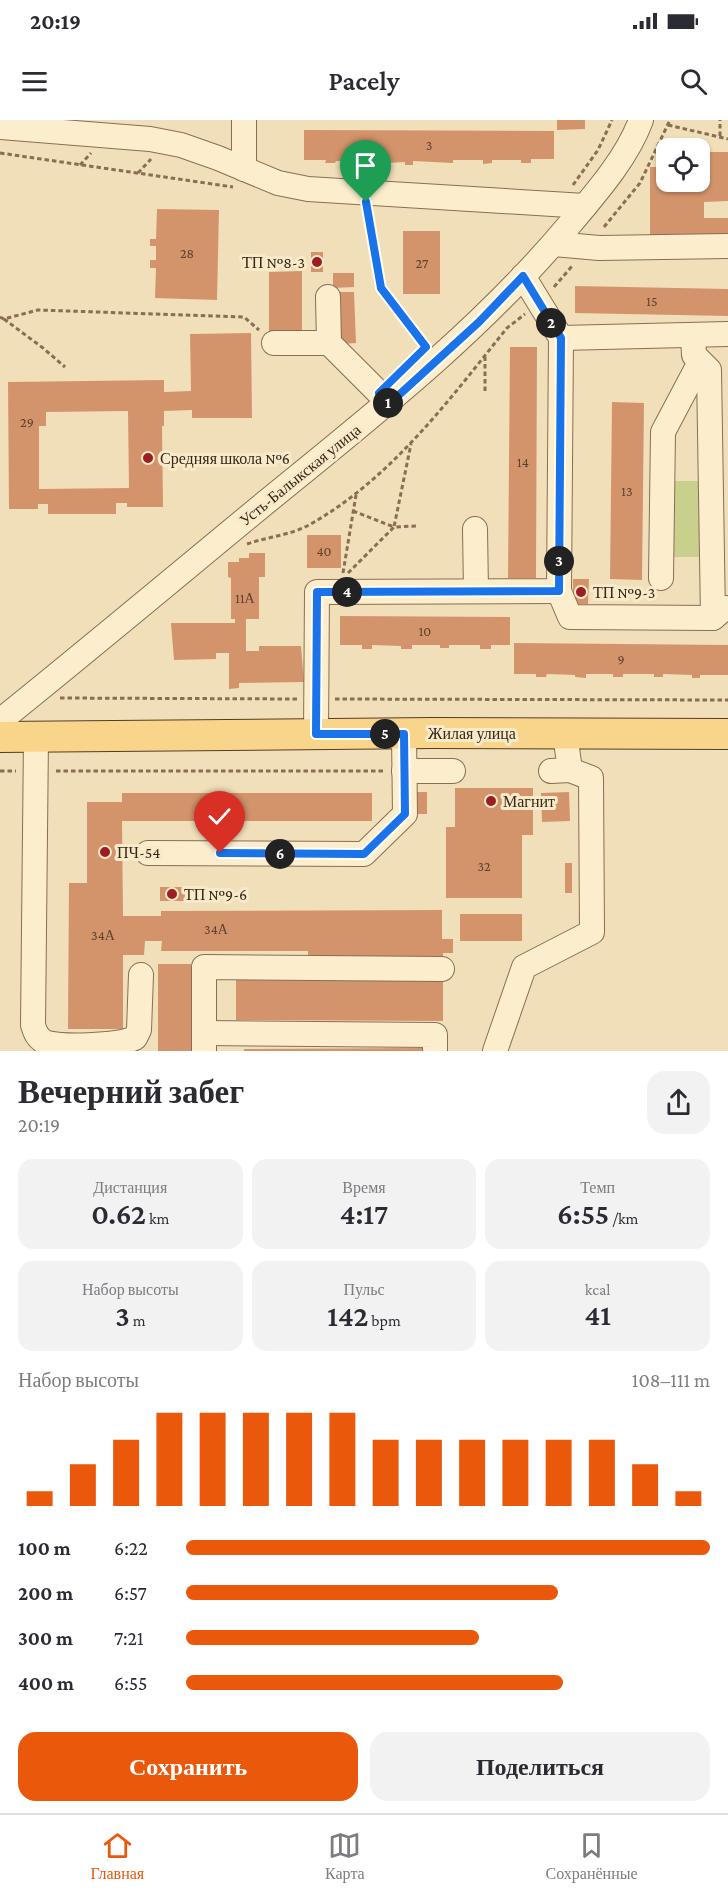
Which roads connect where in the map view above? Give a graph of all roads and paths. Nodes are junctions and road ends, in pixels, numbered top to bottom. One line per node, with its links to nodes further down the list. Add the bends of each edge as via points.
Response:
1 (244, 120): 10 (street)
2 (612, 120): 12 (path, via 598,150)
3 (641, 120): 13 (street, Усть-Балыкская улица, via 624,152)
4 (720, 120): 7 (path)
5 (668, 125): 7 (path)
6 (0, 127): 10 (street, via 181,145)
7 (720, 137): 8 (path)
8 (728, 139)
9 (0, 153): 10 (path)
10 (242, 178): 12 (street, via 308,189)
11 (366, 202): 22 (path, via 381,288 426,347)
12 (558, 204): 13 (street)
13 (585, 206): 14 (street, Усть-Балыкская улица)
14 (554, 244): 15 (street, via 599,248); 16 (street, Усть-Балыкская улица)
15 (728, 246)
16 (523, 276): 21 (street); 29 (street, Усть-Балыкская улица)
17 (328, 297): 24 (street)
18 (2, 318): 23 (path, via 38,310 244,317); 27 (path)
19 (728, 334): 20 (street)
20 (693, 335): 21 (street); 26 (street, via 694,355)
21 (561, 338): 38 (street)
22 (434, 339)
23 (274, 343): 24 (street)
24 (329, 343): 29 (street)
25 (486, 355): 28 (path)
26 (700, 362): 36 (street, via 663,432); 39 (street, via 709,370)
27 (65, 367)
28 (484, 391)
29 (389, 404): 43 (street, Усть-Балыкская улица, via 30,686)
30 (411, 442): 33 (path)
31 (356, 495): 32 (path)
32 (353, 511): 33 (path); 33 (path, via 343,578)
33 (394, 526): 34 (path)
34 (417, 526)
35 (475, 529): 37 (street)
36 (662, 578)
37 (476, 591): 38 (street); 41 (street, via 317,592)
38 (559, 591): 39 (street, via 570,617)
39 (720, 612)
40 (60, 698): 41 (path)
41 (316, 699): 42 (path); 44 (street)
42 (728, 700)
43 (0, 721)
44 (316, 734): 45 (main road, Жилая улица); 48 (main road, Жилая улица)
45 (404, 734): 46 (main road, Жилая улица); 52 (street)
46 (565, 734): 47 (main road, Жилая улица); 59 (street, via 561,771 591,778 592,932 524,967)
47 (728, 734)
48 (36, 737): 49 (main road, Жилая улица); 51 (street)
49 (0, 738)
50 (0, 771): 51 (path)
51 (35, 771): 52 (path); 56 (street, via 36,1035 50,1044 114,1045 135,1038 139,1030)
52 (404, 771): 53 (street); 54 (street, via 405,814 364,854)
53 (453, 771)
54 (148, 853)
55 (442, 969): 57 (street, via 204,967)
56 (141, 975)
57 (204, 1042): 58 (street, via 435,1035)
58 (435, 1051)
59 (495, 1051)

